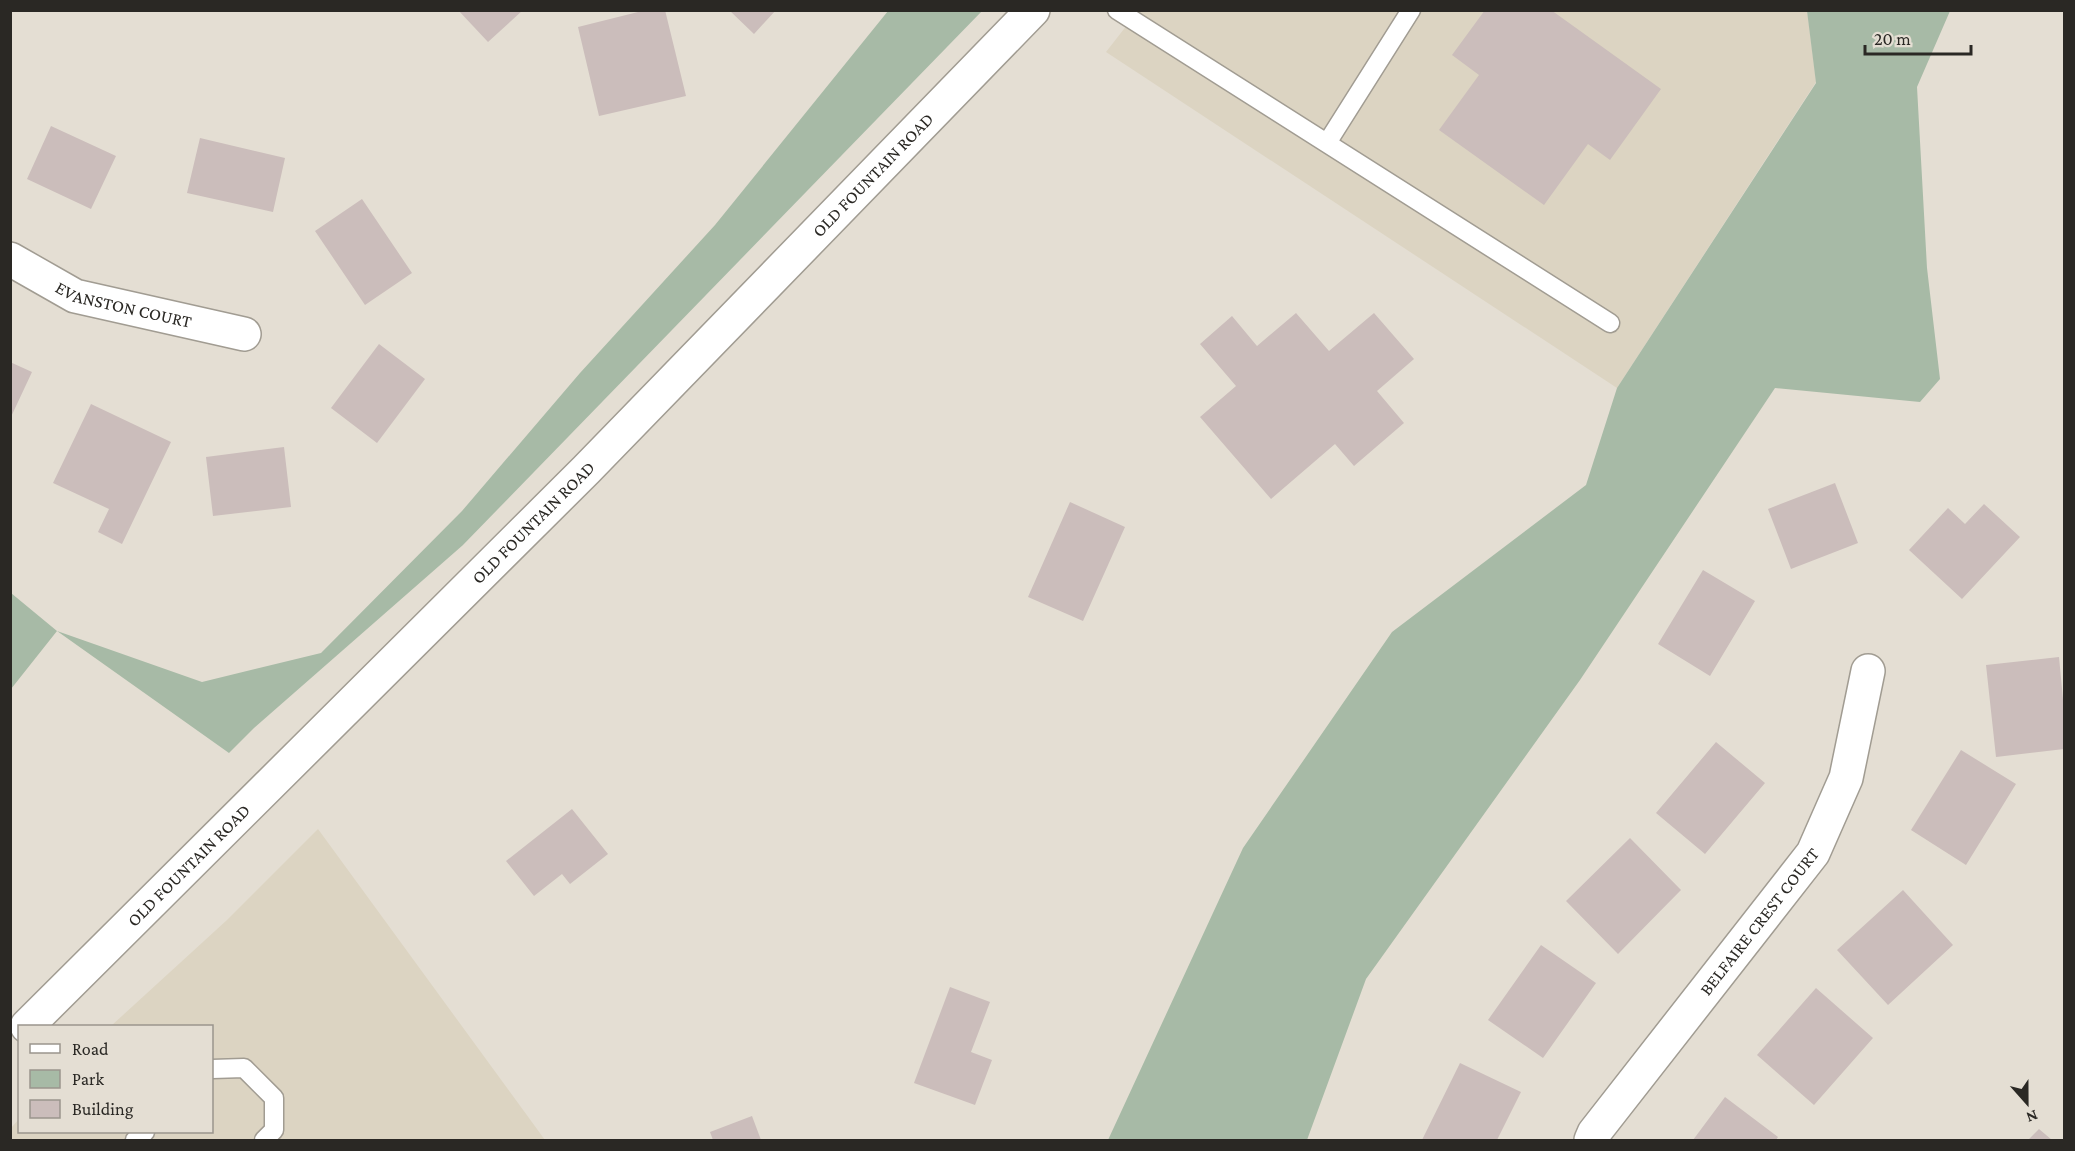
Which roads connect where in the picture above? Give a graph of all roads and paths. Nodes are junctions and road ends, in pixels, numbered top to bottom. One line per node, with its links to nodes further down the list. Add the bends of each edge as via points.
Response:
1 (1033, 10): 9 (street, OLD FOUNTAIN ROAD, via 615,441)
2 (1117, 10): 4 (lane)
3 (1411, 10): 4 (lane)
4 (1327, 143): 6 (lane)
5 (10, 259): 7 (street, EVANSTON COURT, via 75,296)
6 (1610, 323)
7 (244, 334)
8 (1868, 671): 12 (street, BELFAIRE CREST COURT, via 1845,778 1813,853)
9 (28, 1025)
10 (213, 1069): 11 (lane, via 244,1068 274,1098 274,1130)
11 (264, 1140)
12 (1591, 1140)

